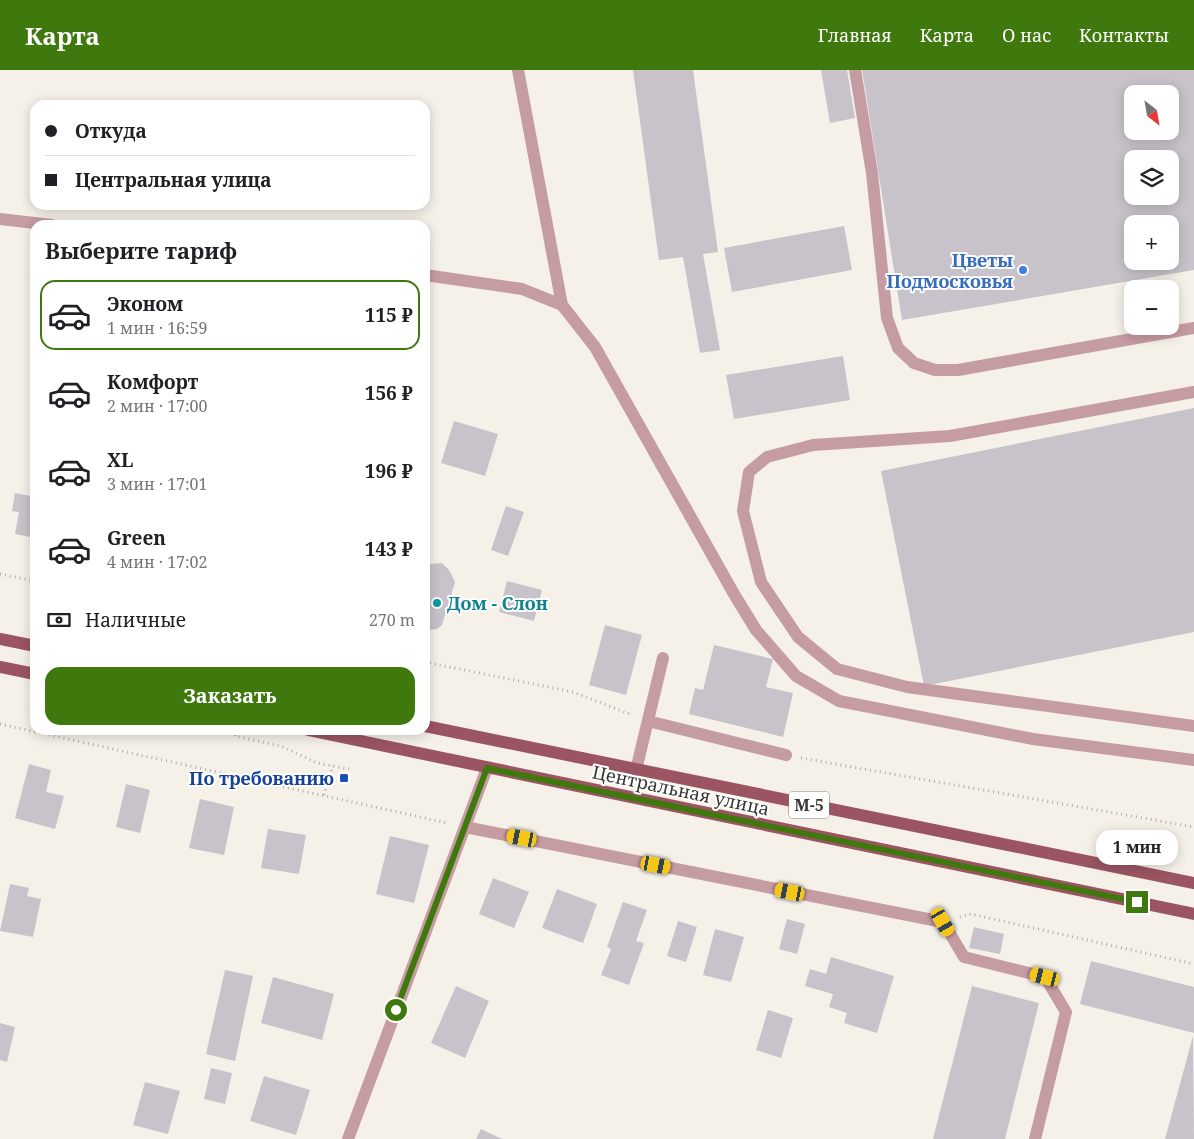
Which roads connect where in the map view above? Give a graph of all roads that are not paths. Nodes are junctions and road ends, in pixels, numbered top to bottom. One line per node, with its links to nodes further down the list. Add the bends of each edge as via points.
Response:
1 (518, 70): 6 (street)
2 (855, 70): 7 (street, via 872,173 888,318 898,348 914,363 935,370 958,370)
3 (0, 219): 4 (street)
4 (30, 222)
5 (430, 276): 6 (street, via 522,289)
6 (562, 305): 19 (street, via 595,347 756,630 796,676 839,701 1032,739)
7 (1194, 328)
8 (1194, 392): 15 (street, via 950,436 813,445 767,457 749,472 743,511 761,582 798,637 837,669 907,687)
9 (0, 639): 10 (main road)
10 (30, 645)
11 (664, 658): 14 (street)
12 (0, 667): 13 (main road)
13 (30, 673)
14 (648, 721): 18 (street); 21 (street)
15 (1194, 726)
16 (430, 727): 21 (main road, Центральная улица / М-5)
17 (332, 735): 20 (main road, Центральная улица / М-5)
18 (786, 755)
19 (1194, 760)
20 (487, 768): 22 (street); 24 (main road, Центральная улица / М-5)
21 (636, 770): 23 (main road, Центральная улица / М-5)
22 (465, 827): 25 (street); 26 (street, via 943,922 964,957 1045,977 1066,1012)
23 (1194, 883)
24 (1194, 914)
25 (348, 1139)
26 (1035, 1139)

